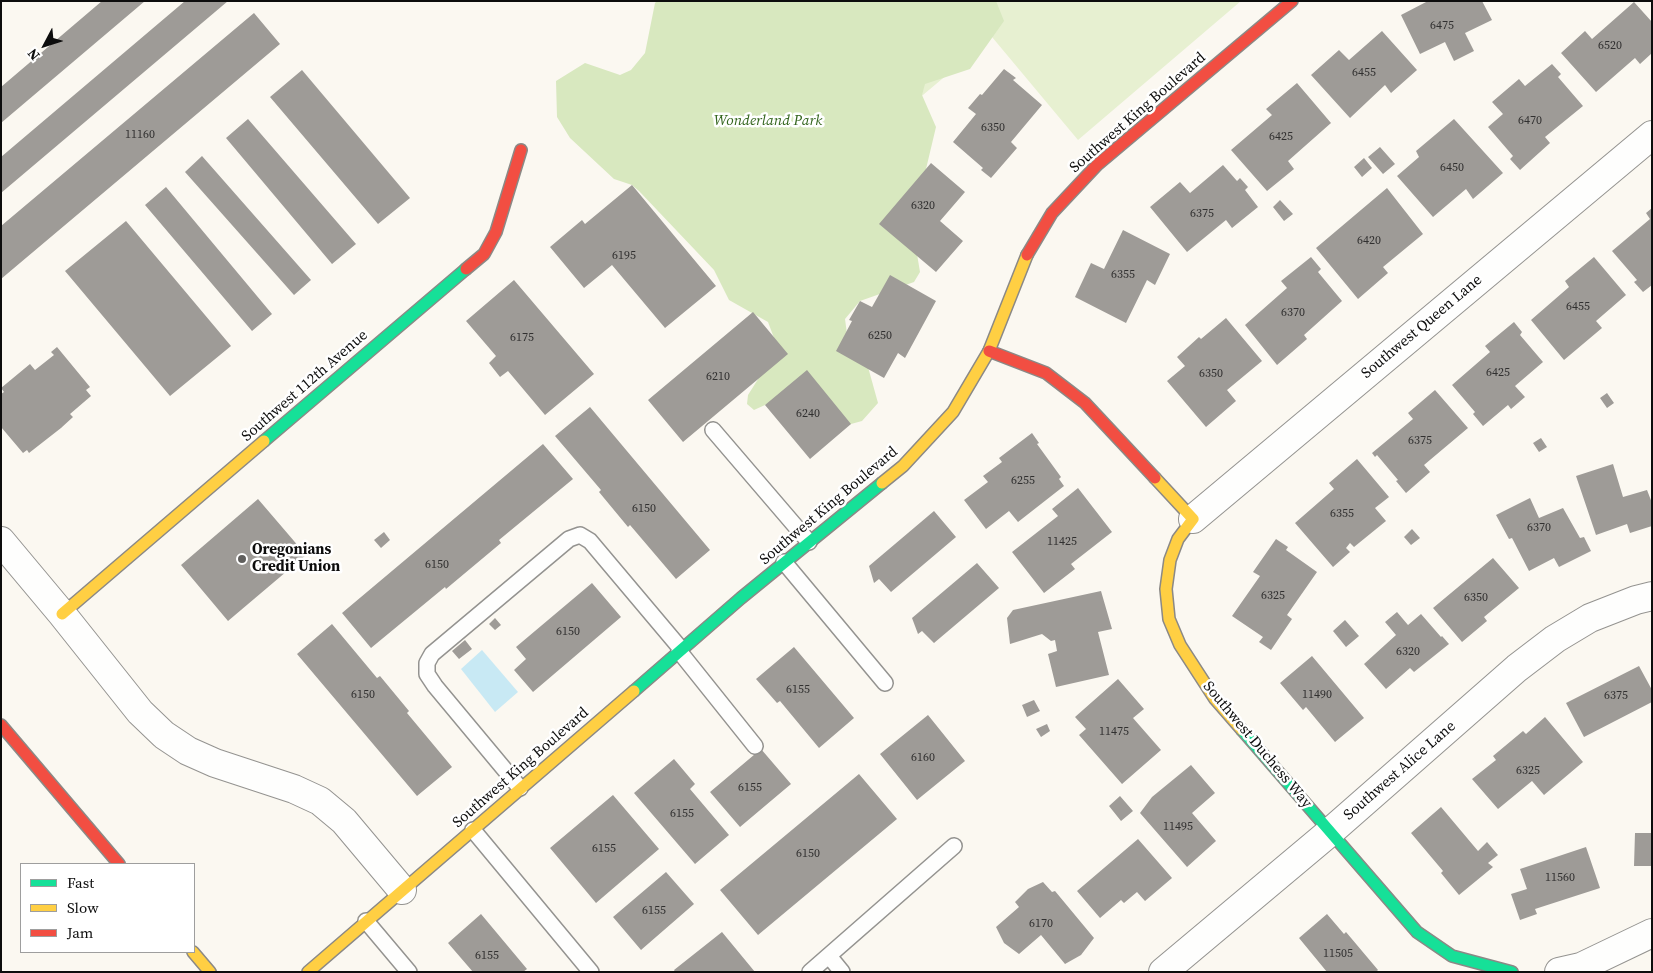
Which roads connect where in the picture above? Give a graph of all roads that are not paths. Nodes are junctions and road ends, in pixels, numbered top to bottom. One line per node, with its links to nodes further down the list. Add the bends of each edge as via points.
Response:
1 (1292, 1): 4 (street, Southwest King Boulevard, via 1097,166 1052,213 1024,260)
2 (1652, 135): 6 (street, Southwest Queen Lane)
3 (521, 150): 11 (street, Southwest 112th Avenue, via 496,232 484,254)
4 (989, 351): 6 (street, via 1046,373 1085,403); 8 (street, Southwest King Boulevard, via 953,412 903,466)
5 (713, 430): 8 (lane)
6 (1193, 519): 18 (street, Southwest Duchess Way, via 1178,539 1170,560 1166,589 1169,619 1180,645 1215,699)
7 (1, 541): 11 (street)
8 (808, 542): 9 (street, Southwest King Boulevard)
9 (784, 562): 12 (street, Southwest King Boulevard); 13 (lane)
10 (1652, 596): 18 (street, Southwest Alice Lane, via 1590,618 1555,639 1516,668)
11 (62, 614): 21 (street, via 140,712 164,735 188,751 320,801 344,821)
12 (680, 650): 15 (lane); 16 (street, Southwest King Boulevard); 16 (lane, via 590,541 580,535 569,539 432,654 427,663 427,674)
13 (885, 683)
14 (1, 725): 20 (street)
15 (755, 746)
16 (520, 788): 17 (street, Southwest King Boulevard)
17 (473, 830): 21 (street, Southwest King Boulevard); 29 (lane)
18 (1330, 832): 32 (street, Southwest Alice Lane); 33 (street, Southwest Duchess Way, via 1417,932 1452,956)
19 (954, 846): 25 (lane)
20 (117, 863)
21 (402, 890): 22 (street, Southwest King Boulevard)
22 (366, 921): 27 (street, Southwest King Boulevard); 28 (lane)
23 (1652, 933): 34 (street, via 1581,966)
24 (194, 953): 26 (street)
25 (829, 956): 30 (lane); 31 (lane)
26 (210, 972)
27 (308, 972)
28 (409, 972)
29 (591, 972)
30 (810, 972)
31 (842, 972)
32 (1163, 972)
33 (1512, 972)
34 (1559, 972)

